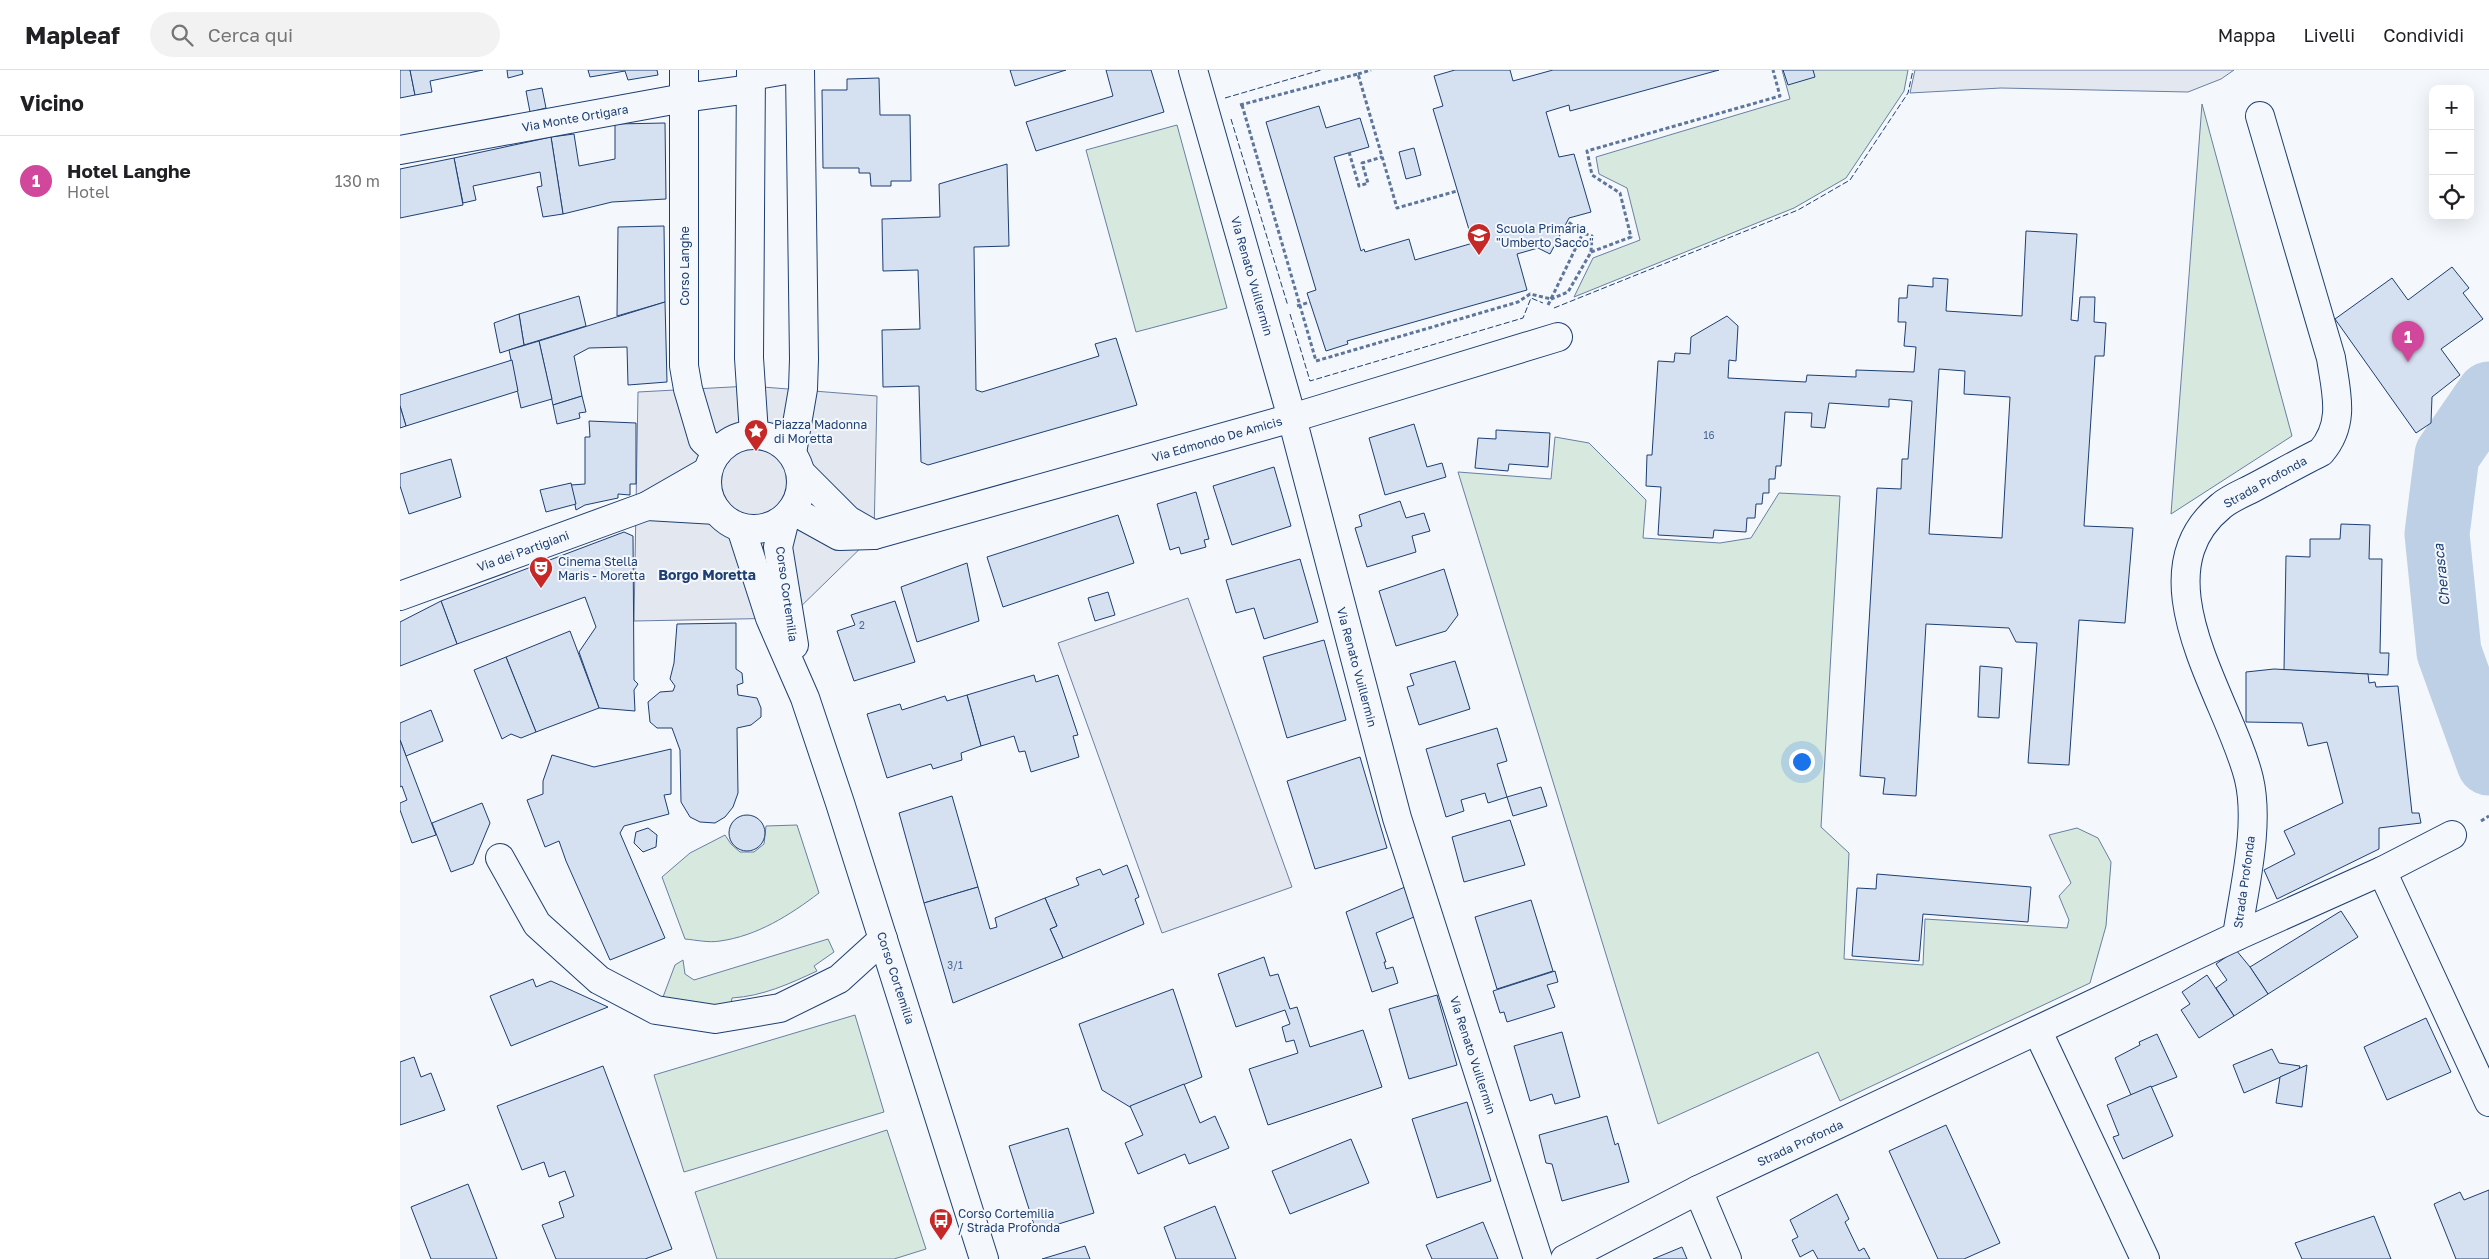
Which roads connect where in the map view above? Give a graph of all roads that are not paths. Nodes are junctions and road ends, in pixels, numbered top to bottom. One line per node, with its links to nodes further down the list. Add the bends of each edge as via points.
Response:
1 (684, 70): 6 (street, Corso Langhe)
2 (786, 70): 5 (street, Via Monte Ortigara)
3 (800, 70): 13 (street, via 804,359)
4 (1193, 70): 10 (street, Via Renato Vuillermin)
5 (750, 78): 6 (street, Via Monte Ortigara); 11 (street, via 749,358)
6 (684, 98): 8 (street, Via Monte Ortigara); 12 (street, Corso Langhe, via 684,366)
7 (2260, 116): 24 (street, Strada Profonda, via 2331,358 2337,422 2332,439 2321,452 2222,505 2203,524 2188,553 2185,578 2193,633 2208,677 2237,738 2249,780 2251,837)
8 (400, 150)
9 (1558, 337): 10 (street, Via Edmondo De Amicis)
10 (1292, 418): 18 (street, Via Edmondo De Amicis); 30 (street, Via Renato Vuillermin, via 1397,818)
11 (754, 434): 12 (street, via 727,442); 13 (street, via 775,440)
12 (712, 462): 14 (street, Via dei Partigiani); 15 (street, via 706,485)
13 (797, 463): 16 (street, via 802,486 799,499); 18 (street, via 848,520)
14 (647, 506): 15 (street, Via dei Partigiani); 19 (street, Via dei Partigiani)
15 (716, 510): 17 (street)
16 (788, 515): 17 (street, via 771,526 756,530); 18 (street, Via Edmondo De Amicis, via 839,536); 20 (street, Corso Cortemilia, via 778,547)
17 (741, 528): 20 (street, Corso Cortemilia, via 770,618)
18 (874, 534)
19 (400, 596)
20 (805, 698): 25 (street, Corso Cortemilia)
21 (2452, 835): 23 (street, Strada Profonda)
22 (500, 858): 25 (street, via 537,924 599,980 656,1010 715,1020 780,1008 839,979)
23 (2382, 871): 24 (street, Strada Profonda); 27 (street)
24 (2237, 936): 26 (street, Strada Profonda)
25 (883, 940): 29 (street, Corso Cortemilia)
26 (2038, 1032): 28 (street, Strada Profonda); 33 (street)
27 (2489, 1102)
28 (1698, 1190): 31 (street, Strada Profonda); 32 (street)
29 (984, 1259)
30 (1538, 1259)
31 (1565, 1259)
32 (1727, 1259)
33 (2145, 1259)

